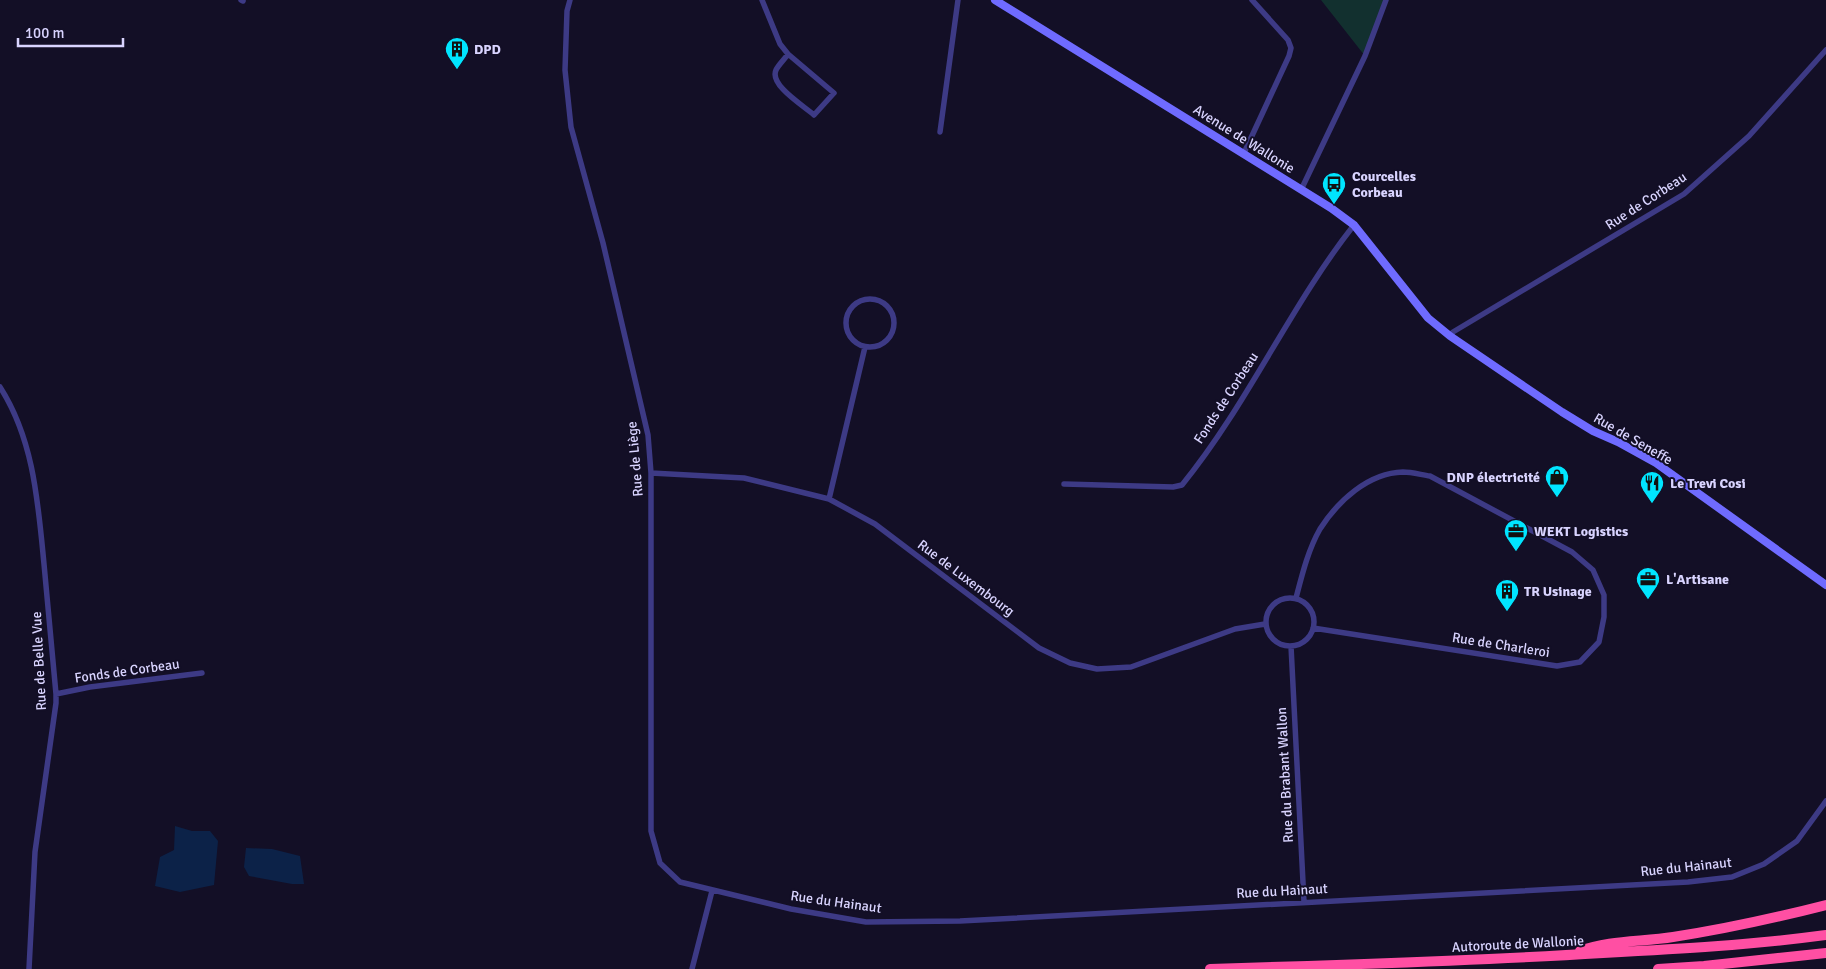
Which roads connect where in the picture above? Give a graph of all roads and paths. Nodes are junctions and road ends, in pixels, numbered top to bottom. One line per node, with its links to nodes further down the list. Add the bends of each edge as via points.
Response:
1 (570, 0): 16 (street, Rue de Liège, via 564,70 572,126 648,435)
2 (762, 0): 8 (street, via 780,44)
3 (958, 0): 9 (street)
4 (994, 0): 10 (street, Avenue de Wallonie)
5 (1252, 0): 10 (street, via 1288,40 1291,48)
6 (1386, 0): 11 (street, via 1366,56)
7 (1826, 50): 13 (street, Rue de Corbeau, via 1749,136 1684,194)
8 (788, 54): 8 (street, via 775,71 775,78 779,87 814,114 834,93)
9 (940, 132)
10 (1244, 153): 11 (street, Avenue de Wallonie)
11 (1301, 190): 12 (street, Avenue de Wallonie)
12 (1354, 225): 13 (street, Avenue de Wallonie, via 1428,318); 17 (street, Fonds de Corbeau, via 1216,440 1182,485)
13 (1450, 336): 19 (street, Rue de Seneffe, via 1562,412 1656,464)
14 (865, 347): 14 (street, via 881,345 894,326 891,310 886,304 870,298 855,303 845,322 849,335); 18 (street)
15 (0, 388): 25 (street, Rue de Belle Vue, via 22,432 37,493)
16 (651, 473): 18 (street, Rue de Luxembourg, via 744,478); 27 (street, Rue de Liège, via 651,831 660,863 680,882)
17 (1064, 484)
18 (829, 499): 21 (street, Rue de Luxembourg, via 876,524 1039,648 1070,663 1097,669 1131,667 1235,630)
19 (1826, 585)
20 (1296, 598): 21 (street, via 1274,603); 22 (street, via 1309,607); 22 (street, Rue de Charleroi, via 1320,530 1340,505 1357,488 1380,477 1404,472 1430,476 1572,552 1593,570 1604,595 1599,642 1580,662 1557,666)
21 (1265, 624): 23 (street, via 1276,643)
22 (1313, 628): 23 (street, via 1305,641)
23 (1291, 646): 28 (street, Rue du Brabant Wallon)
24 (202, 673): 25 (street, Fonds de Corbeau)
25 (56, 694): 33 (street, Rue de Belle Vue, via 35,852)
26 (1826, 801): 28 (street, Rue du Hainaut, via 1796,841 1764,864 1732,877)
27 (712, 891): 28 (street, Rue du Hainaut, via 866,922 960,921); 34 (street)
28 (1304, 902)
29 (1826, 905): 32 (highway, via 1671,938 1593,946)
30 (1826, 935): 32 (highway, Autoroute de Wallonie, via 1702,948)
31 (1826, 953): 36 (highway)
32 (1571, 955): 35 (highway, Autoroute de Wallonie)
33 (30, 969)
34 (692, 969)
35 (1210, 969)
36 (1658, 969)

